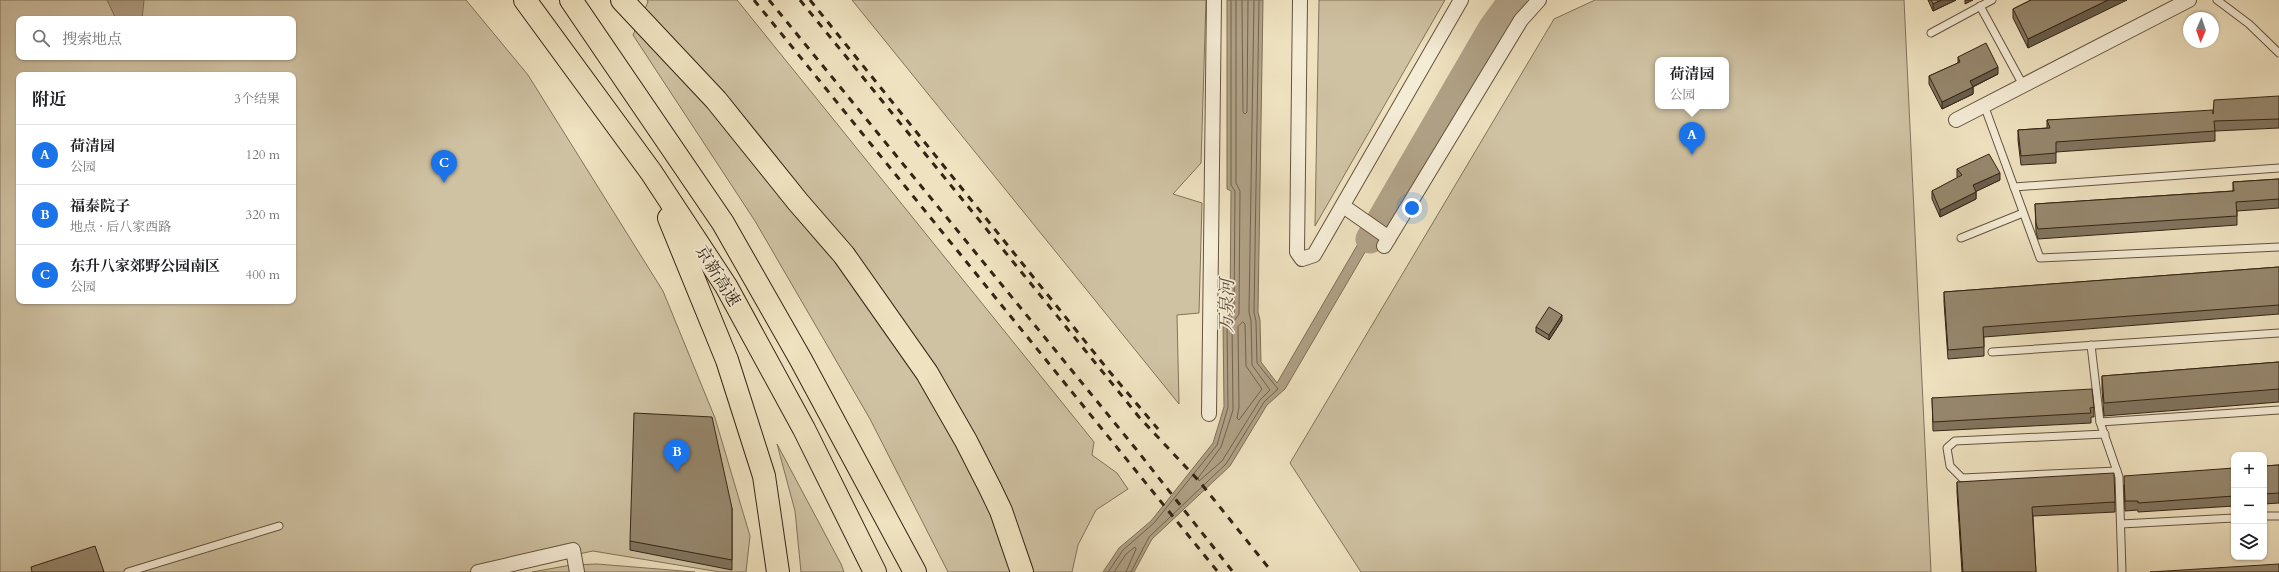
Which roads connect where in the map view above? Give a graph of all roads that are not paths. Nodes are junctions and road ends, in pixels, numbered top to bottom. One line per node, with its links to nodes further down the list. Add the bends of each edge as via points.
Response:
1 (525, 0): 18 (highway, 京新高速)
2 (571, 0): 42 (highway, 京新高速, via 723,223)
3 (622, 0): 43 (highway, via 716,100 844,255 927,373 990,488)
4 (1214, 0): 28 (street)
5 (1300, 0): 20 (street, via 1297,252 1302,259 1314,255)
6 (1461, 0): 20 (street)
7 (1538, 0): 20 (street, via 1521,20 1385,239)
8 (1992, 0): 11 (lane)
9 (2189, 0): 14 (street)
10 (2217, 0): 13 (lane, via 2249,24)
11 (1980, 6): 12 (lane); 14 (lane)
12 (1931, 33)
13 (2279, 53)
14 (2023, 85): 15 (street)
15 (1984, 105): 16 (street); 19 (lane)
16 (1956, 120)
17 (2279, 168): 19 (lane)
18 (651, 172): 40 (highway, via 727,360 764,476); 41 (highway, 京新高速, via 726,286 804,429)
19 (2014, 187): 21 (lane)
20 (1343, 206)
21 (2023, 213): 22 (lane); 23 (lane, via 2040,258)
22 (1961, 238)
23 (2279, 247)
24 (2279, 333): 25 (lane)
25 (2091, 345): 26 (lane); 29 (lane)
26 (1992, 352)
27 (2279, 410): 29 (lane)
28 (1209, 414)
29 (2100, 422): 30 (lane)
30 (2105, 434): 31 (lane); 31 (lane, via 1955,441 1947,448 1950,466 1962,478)
31 (2117, 471): 35 (lane)
32 (2267, 516): 33 (lane)
33 (2279, 516)
34 (2231, 518): 35 (lane)
35 (2121, 524): 44 (lane)
36 (279, 526): 37 (lane)
37 (128, 572)
38 (478, 572): 39 (street, via 573,550)
39 (577, 572)
40 (778, 572)
41 (875, 572)
42 (915, 572)
43 (1022, 572)
44 (2122, 572)

